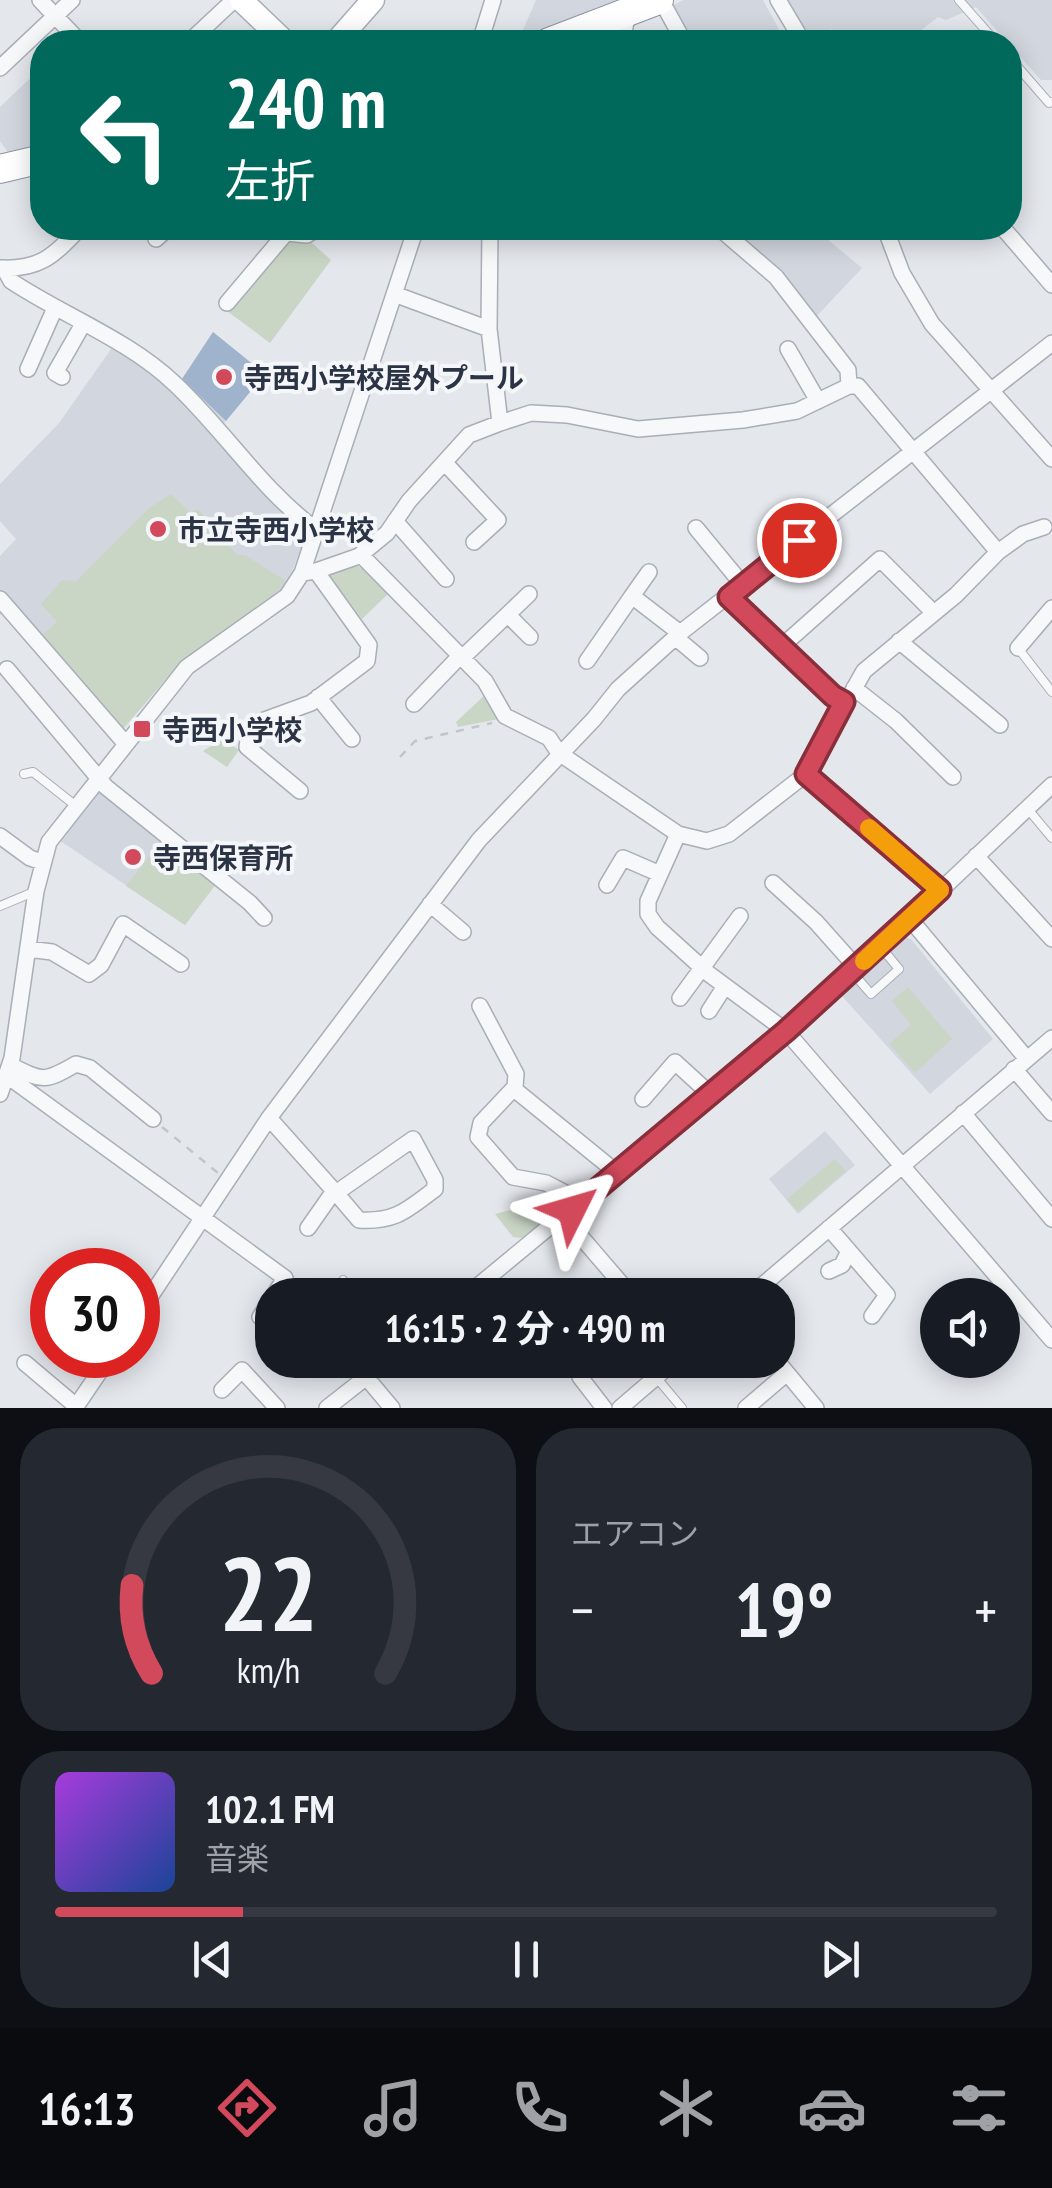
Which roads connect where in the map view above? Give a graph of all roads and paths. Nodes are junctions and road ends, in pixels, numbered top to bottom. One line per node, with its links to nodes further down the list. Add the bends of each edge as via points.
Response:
1 (40, 0): 10 (street)
2 (72, 0): 10 (street)
3 (238, 0): 14 (street); 15 (street)
4 (373, 0): 16 (street)
5 (493, 0): 17 (street)
6 (660, 0): 9 (highway); 20 (street)
7 (778, 0): 22 (street)
8 (959, 0): 23 (lane)
9 (628, 12): 18 (highway); 19 (street)
10 (56, 15): 12 (street); 13 (street)
11 (782, 27): 21 (path)
12 (40, 30)
13 (69, 30)
14 (203, 30)
15 (272, 30)
16 (347, 30)
17 (484, 30)
18 (581, 30)
19 (624, 30)
20 (677, 30)
21 (777, 30)
22 (796, 30)
23 (985, 30)
24 (30, 40): 25 (street)
25 (0, 68)
26 (1022, 72): 27 (lane)
27 (1052, 102)
28 (30, 160): 29 (highway)
29 (2, 164)
30 (67, 240): 37 (street, via 45,261)
31 (281, 240): 40 (street)
32 (412, 240): 39 (street)
33 (490, 240): 43 (street)
34 (733, 240): 48 (street, via 776,277 848,370)
35 (890, 240): 49 (street, via 932,324)
36 (1013, 240): 38 (street)
37 (1, 272): 41 (street)
38 (1052, 285)
39 (394, 294): 43 (street); 58 (street)
40 (227, 303)
41 (55, 308): 42 (street); 46 (street)
42 (83, 324): 47 (street, via 55,373); 58 (street, via 174,383)
43 (489, 329): 51 (street)
44 (1052, 343): 49 (street)
45 (788, 349): 50 (street)
46 (28, 369)
47 (62, 377)
48 (849, 386): 50 (street); 52 (street, via 858,386)
49 (992, 389): 52 (street); 53 (street)
50 (818, 401): 51 (street, via 743,420 638,429 531,413)
51 (500, 423): 54 (street, via 470,436)
52 (911, 451): 60 (street); 65 (street)
53 (1052, 459)
54 (444, 463): 55 (street); 59 (street, via 498,520)
55 (396, 521): 61 (street); 64 (street)
56 (1044, 527): 60 (street)
57 (696, 528): 65 (street)
58 (315, 530): 62 (street)
59 (474, 542)
60 (998, 552): 71 (street)
61 (360, 555): 62 (street); 78 (street)
62 (309, 572): 84 (street, via 370,645 368,661); 89 (street, via 187,667)
63 (649, 572): 67 (street)
64 (446, 579)
65 (743, 585): 68 (street)
66 (529, 594): 72 (street)
67 (632, 596): 73 (street); 80 (street)
68 (729, 597): 73 (street); 76 (street)
69 (0, 599): 89 (street)
70 (1052, 608): 77 (street)
71 (933, 612): 75 (street); 76 (street, via 880,559)
72 (508, 615): 74 (street); 78 (street)
73 (677, 635): 79 (street); 90 (street)
74 (530, 636)
75 (899, 641): 83 (street, via 864,671); 87 (street)
76 (781, 647): 83 (street, via 833,696)
77 (1018, 648): 82 (lane)
78 (462, 656): 85 (street); 86 (street)
79 (700, 658)
80 (587, 661)
81 (7, 670): 94 (street)
82 (1052, 692)
83 (849, 695): 93 (street); 95 (street, via 896,721)
84 (318, 697): 88 (street); 97 (street, via 259,722 246,739 247,747)
85 (414, 704)
86 (508, 716): 90 (street, via 549,738); 91 (path, via 415,741)
87 (1000, 725)
88 (352, 739)
89 (126, 742): 94 (street)
90 (558, 753): 100 (street); 110 (street)
91 (400, 757)
92 (24, 774): 98 (lane, via 33,772)
93 (806, 774): 100 (street, via 729,834 706,841); 108 (street)
94 (99, 777): 98 (street); 113 (street)
95 (953, 777)
96 (1052, 785): 99 (street)
97 (300, 791)
98 (76, 806): 104 (street)
99 (1026, 808): 102 (lane); 103 (street)
100 (678, 834): 105 (street)
101 (0, 836): 104 (street)
102 (1052, 838)
103 (976, 856): 108 (street); 116 (street)
104 (42, 862): 109 (street)
105 (660, 874): 107 (street, via 623,858); 120 (street, via 648,914)
106 (773, 883): 121 (street)
107 (607, 884)
108 (940, 890): 114 (street)
109 (36, 891): 111 (lane); 118 (street)
110 (430, 904): 115 (street); 136 (street)
111 (0, 906)
112 (740, 916): 120 (street)
113 (264, 918)
114 (910, 920): 117 (street); 128 (street)
115 (464, 932)
116 (1052, 939)
117 (880, 946): 121 (street); 121 (lane, via 898,969 871,994)
118 (28, 949): 119 (street, via 52,952 90,974 123,924); 129 (street)
119 (181, 964)
120 (703, 968): 122 (street); 123 (street)
121 (854, 970): 126 (street)
122 (725, 986): 125 (street); 126 (street)
123 (680, 998)
124 (480, 1006): 130 (street, via 516,1074)
125 (709, 1011)
126 (786, 1031): 132 (street); 138 (street)
127 (1052, 1038): 128 (street)
128 (1020, 1064): 134 (street); 135 (street)
129 (8, 1070): 131 (street); 137 (street, via 39,1080 76,1064 90,1068); 143 (street)
130 (514, 1088): 139 (street); 142 (street, via 480,1123 478,1137 513,1177 569,1195)
131 (0, 1094)
132 (710, 1094): 133 (street, via 675,1062); 139 (street)
133 (643, 1099)
134 (963, 1113): 138 (street); 144 (street)
135 (1052, 1113)
136 (269, 1118): 140 (street); 141 (street)
137 (153, 1119): 140 (path)
138 (904, 1164): 146 (street); 155 (street)
139 (616, 1172): 142 (street)
140 (227, 1180): 143 (street)
141 (335, 1192): 141 (street, via 413,1140 435,1180 435,1190 382,1221 359,1220); 145 (street)
142 (568, 1213): 149 (street); 151 (street)
143 (201, 1220): 150 (street); 153 (street)
144 (1052, 1220)
145 (308, 1228)
146 (829, 1228): 147 (street); 152 (street)
147 (849, 1251): 148 (street); 154 (street, via 887,1295)
148 (829, 1271)
149 (489, 1277)
150 (285, 1278)
151 (618, 1278)
152 (771, 1278)
153 (160, 1282)
154 (872, 1316)
155 (1052, 1340)
156 (25, 1363): 166 (street)
157 (96, 1378): 166 (street)
158 (365, 1378): 168 (street)
159 (367, 1378): 169 (street)
160 (580, 1378): 170 (street)
161 (655, 1378): 171 (street)
162 (657, 1378): 172 (lane)
163 (771, 1378): 173 (street)
164 (791, 1378): 174 (street)
165 (222, 1390): 167 (street, via 242,1370)
166 (76, 1407)
167 (276, 1408)
168 (327, 1408)
169 (392, 1408)
170 (604, 1408)
171 (620, 1408)
172 (682, 1408)
173 (746, 1408)
174 (816, 1408)

